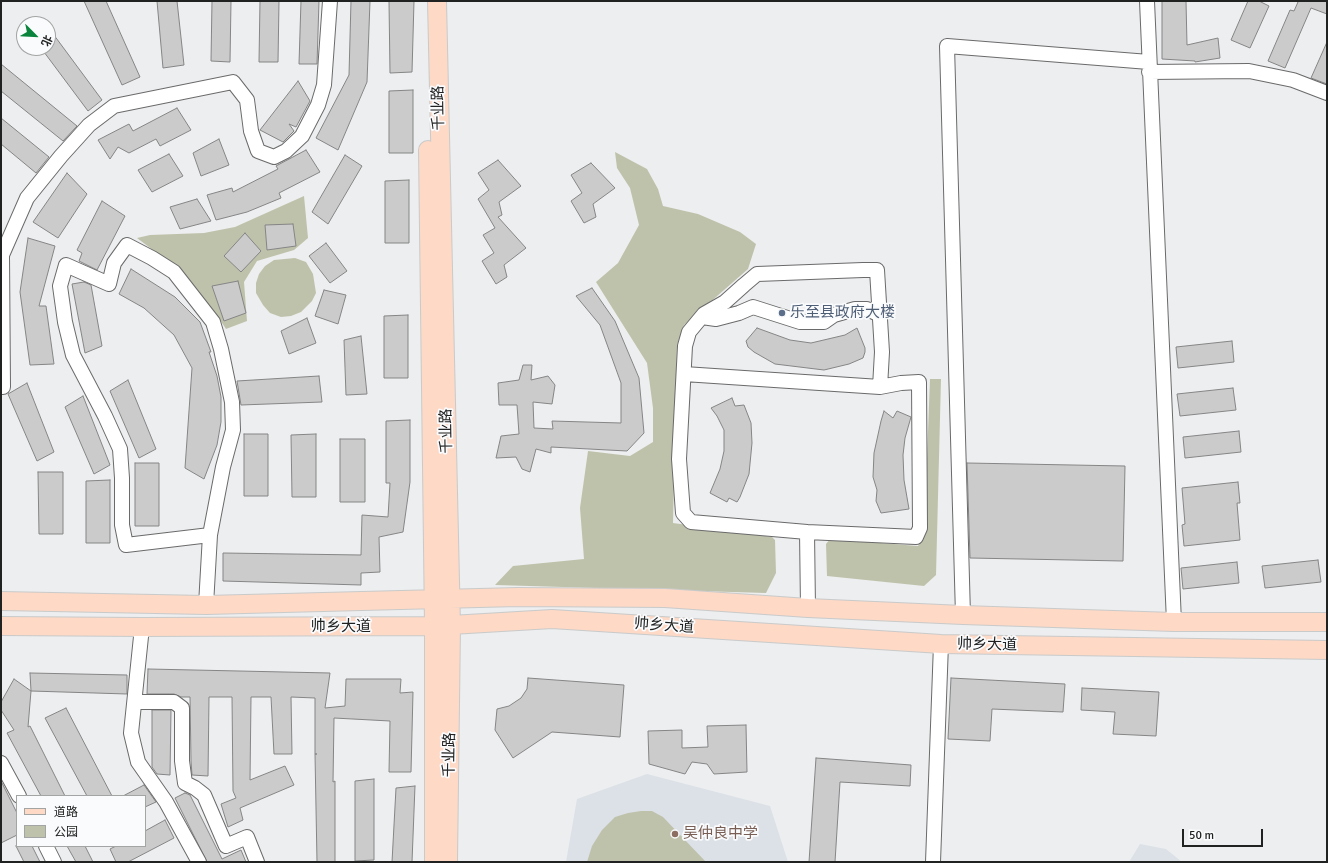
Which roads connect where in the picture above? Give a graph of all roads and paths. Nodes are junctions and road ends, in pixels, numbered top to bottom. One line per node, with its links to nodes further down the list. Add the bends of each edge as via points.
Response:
1 (330, 1): 11 (street, via 324,85 318,105 302,136 286,151 274,157 258,151 251,131 247,100 233,82 114,106 89,124 61,156 27,198 2,255 4,387)
2 (426, 1): 15 (main road, 千业路)
3 (437, 1): 14 (main road, 千业路)
4 (1147, 1): 5 (street)
5 (1149, 67): 6 (street, via 1248,71 1293,80); 19 (street, via 947,46); 20 (street)
6 (1327, 93)
7 (880, 315): 8 (street, via 867,309 855,309 834,315 824,322 804,322 753,307 716,319); 8 (street, via 877,270 864,270 757,274 725,302); 10 (street)
8 (702, 317): 9 (street, via 689,332 685,346)
9 (684, 374): 10 (street); 12 (street, via 679,459 682,513 691,522)
10 (880, 386): 12 (street, via 919,382 920,528 916,536)
11 (1, 387)
12 (807, 532): 18 (street)
13 (210, 535): 13 (street, via 233,430 231,395 213,322 174,272 127,245 114,263 109,284 66,265 60,286 73,355 120,449 122,526 126,545); 17 (street)
14 (450, 598): 15 (main road, 帅乡大道); 18 (main road, 帅乡大道, via 664,598); 23 (main road, 千业路)
15 (433, 599): 17 (main road, 帅乡大道); 23 (main road, 千业路)
16 (1, 601): 17 (main road, 帅乡大道)
17 (206, 605)
18 (808, 608): 19 (main road, 帅乡大道)
19 (963, 615): 20 (main road, 帅乡大道)
20 (1174, 622): 21 (main road, 帅乡大道)
21 (1327, 622)
22 (1, 626): 24 (main road, 帅乡大道)
23 (443, 626): 24 (main road, 帅乡大道); 25 (main road, 帅乡大道, via 552,618); 34 (main road, 千业路); 35 (main road, 千业路)
24 (142, 627): 27 (street)
25 (941, 644): 26 (main road, 帅乡大道); 36 (street)
26 (1327, 650)
27 (135, 702): 32 (street, via 131,733 138,762 166,802); 33 (street, via 174,702 182,708 182,761 185,783 204,795 226,846 247,837)
28 (1, 763): 29 (street)
29 (18, 795)
30 (46, 847): 31 (street)
31 (54, 862)
32 (199, 862)
33 (257, 862)
34 (434, 862)
35 (448, 862)
36 (932, 862)

